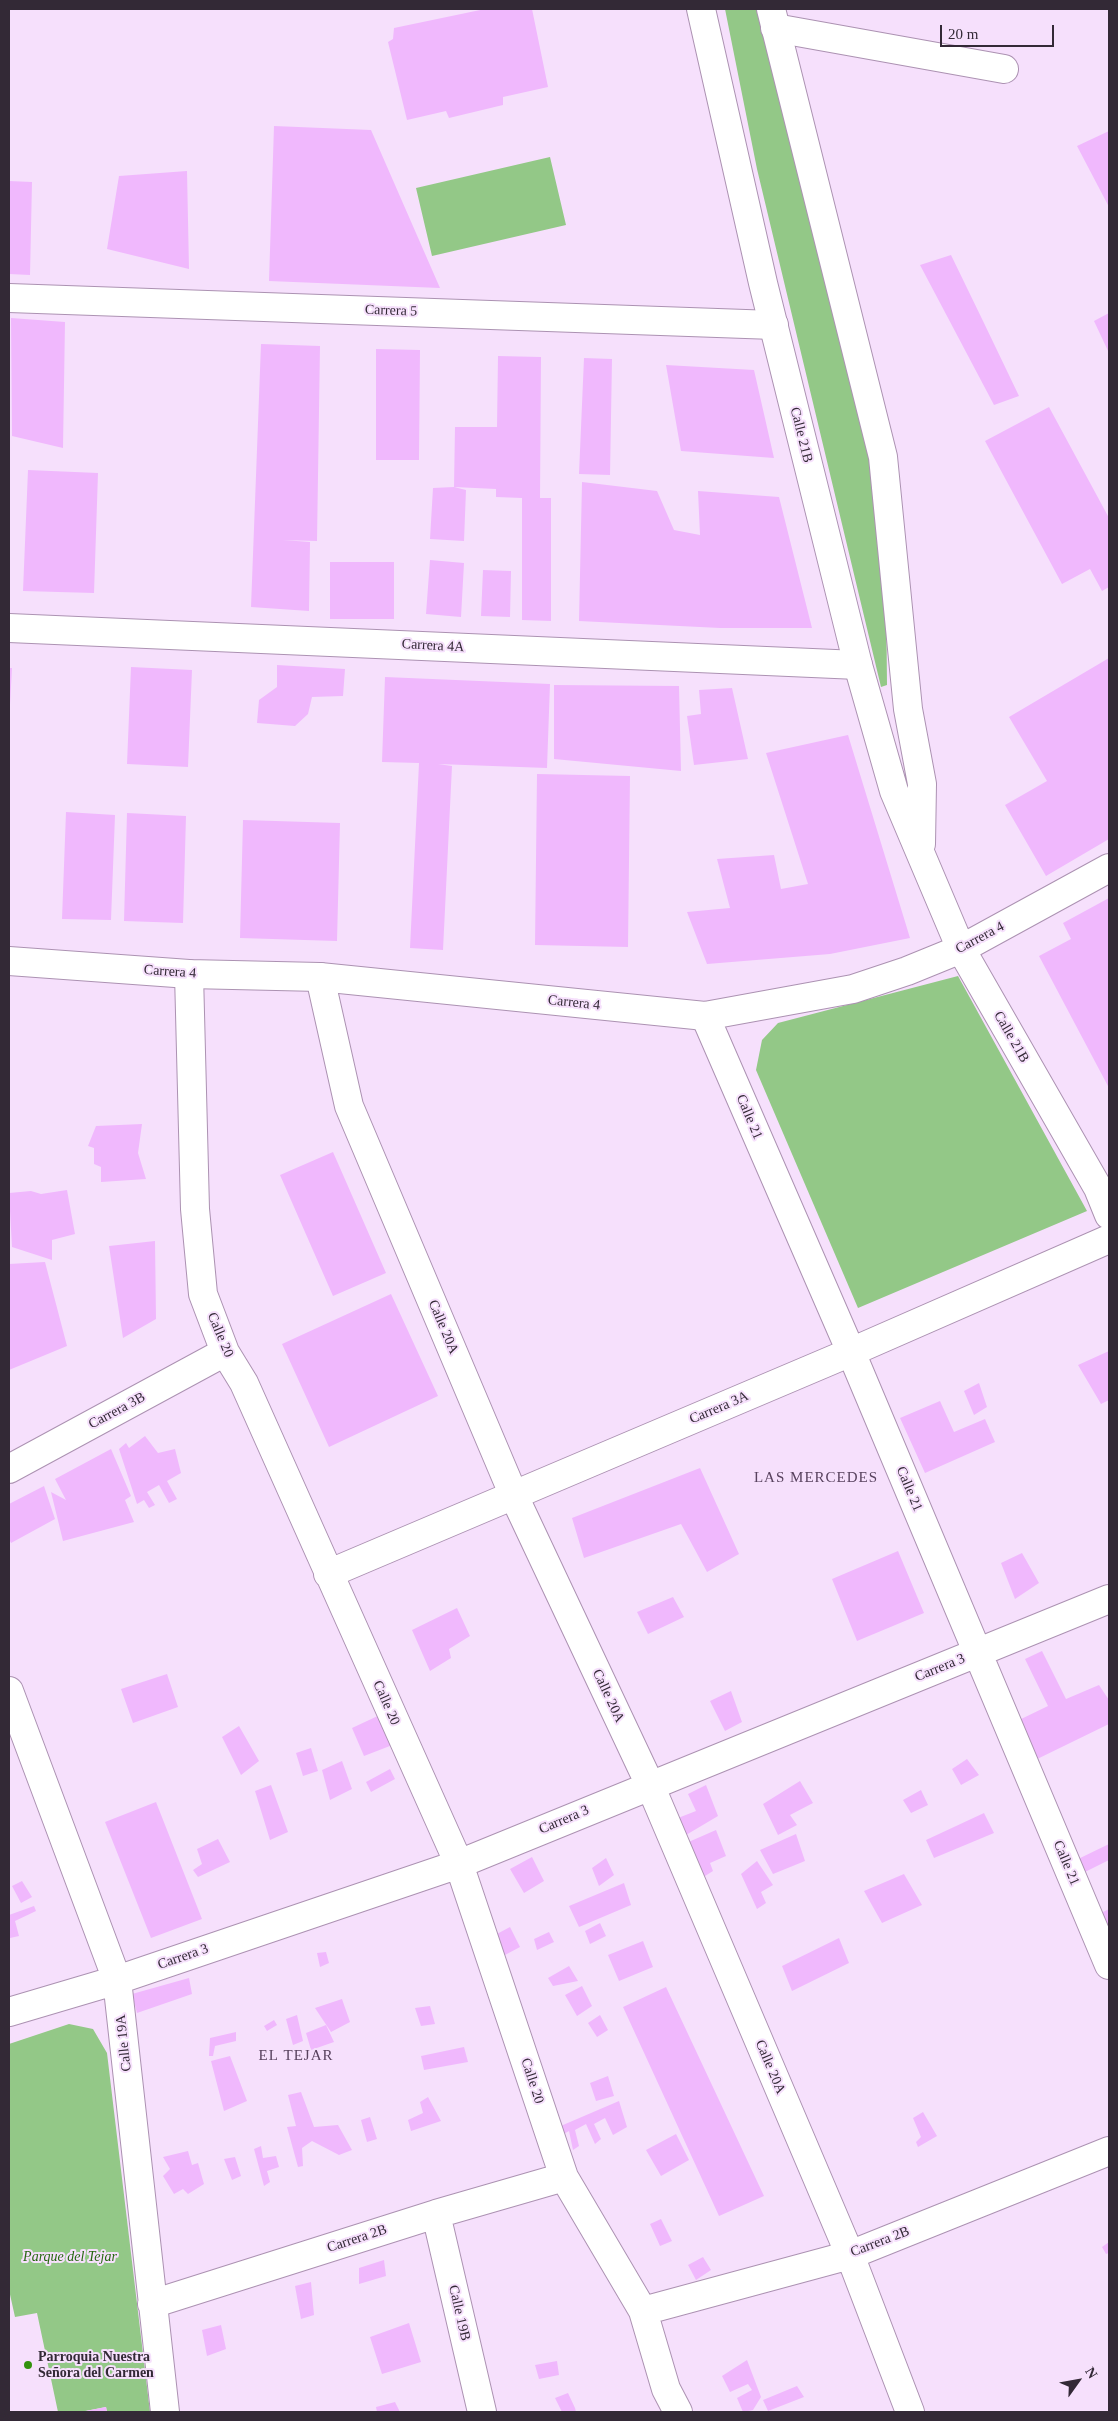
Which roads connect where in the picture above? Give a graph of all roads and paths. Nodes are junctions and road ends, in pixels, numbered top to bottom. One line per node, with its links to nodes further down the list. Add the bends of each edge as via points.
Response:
1 (701, 9): 5 (street, Calle 21B)
2 (773, 18): 3 (street); 8 (street, Calle 21B, via 883,457 906,690 922,784)
3 (1004, 69)
4 (9, 298): 5 (street, Carrera 5)
5 (774, 325): 7 (street, Calle 21B)
6 (9, 628): 7 (street, Carrera 4A)
7 (858, 665): 8 (street, Calle 21B, via 894,791)
8 (920, 855): 10 (street, Calle 21B)
9 (1109, 868): 10 (street, Carrera 4)
10 (961, 950): 14 (street, Carrera 4, via 853,989); 15 (street, Calle 21B)
11 (9, 961): 12 (street, Carrera 4)
12 (189, 974): 13 (street, Carrera 4); 18 (street, Calle 20, via 198,1248 203,1294)
13 (320, 977): 14 (street, Carrera 4); 21 (street, Calle 20A, via 349,1106)
14 (705, 1016): 19 (street, Calle 21)
15 (1103, 1185): 16 (street, Calle 21B)
16 (1109, 1215)
17 (1109, 1239): 19 (street, Carrera 3A)
18 (225, 1352): 20 (street, Carrera 3B); 22 (street, Calle 20, via 244,1383)
19 (851, 1352): 21 (street, Carrera 3A); 24 (street, Calle 21)
20 (9, 1469)
21 (514, 1496): 22 (street, Carrera 3A); 26 (street, Calle 20A)
22 (328, 1574): 27 (street, Calle 20)
23 (1109, 1600): 24 (street, Carrera 3)
24 (978, 1652): 26 (street, Carrera 3); 28 (street, Calle 21)
25 (9, 1691): 29 (street, Calle 19A)
26 (650, 1785): 27 (street, Carrera 3); 34 (street, Calle 20A)
27 (459, 1864): 29 (street, Carrera 3); 32 (street, Calle 20)
28 (1109, 1965)
29 (117, 1980): 30 (street, Carrera 3); 35 (street, Calle 19A)
30 (9, 2012)
31 (1109, 2151): 34 (street, Carrera 2B)
32 (564, 2177): 33 (street, Carrera 2B); 36 (street, Calle 20)
33 (436, 2214): 35 (street, Carrera 2B); 38 (street, Calle 19B)
34 (850, 2254): 36 (street, Carrera 2B); 40 (street, Calle 20A)
35 (152, 2304): 37 (street, Calle 19A)
36 (643, 2311): 39 (street, Calle 20, via 666,2389)
37 (165, 2412)
38 (482, 2412)
39 (678, 2412)
40 (910, 2412)

